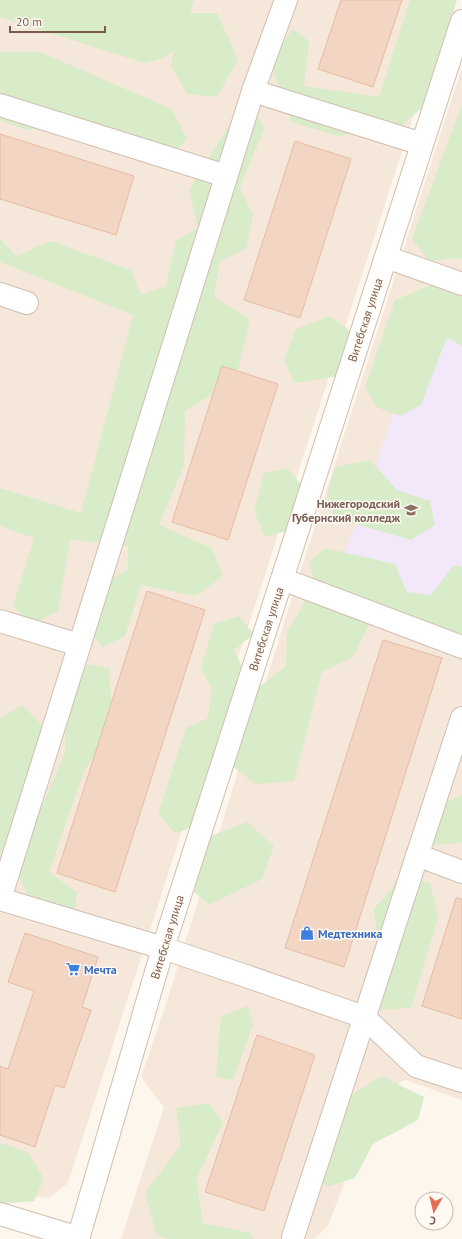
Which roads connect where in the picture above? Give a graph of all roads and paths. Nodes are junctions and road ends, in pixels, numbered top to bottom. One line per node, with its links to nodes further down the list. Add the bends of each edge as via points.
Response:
1 (286, 0): 3 (street)
2 (462, 21): 5 (street, Витебская улица)
3 (253, 91): 5 (street); 6 (street)
4 (0, 105): 6 (street)
5 (422, 144): 7 (street, Витебская улица)
6 (226, 176): 13 (street)
7 (386, 257): 8 (street); 11 (street, Витебская улица)
8 (462, 284)
9 (0, 294): 10 (street)
10 (27, 303)
11 (282, 579): 14 (street); 19 (street, Витебская улица)
12 (0, 621): 13 (street)
13 (80, 644): 18 (street)
14 (462, 647)
15 (462, 718): 16 (street)
16 (417, 855): 17 (street); 20 (street)
17 (462, 872)
18 (0, 899): 19 (street)
19 (163, 948): 20 (street); 24 (street, Витебская улица)
20 (364, 1017): 21 (street, via 416,1066); 23 (street)
21 (462, 1081)
22 (0, 1214): 24 (street)
23 (293, 1237)
24 (78, 1238)

